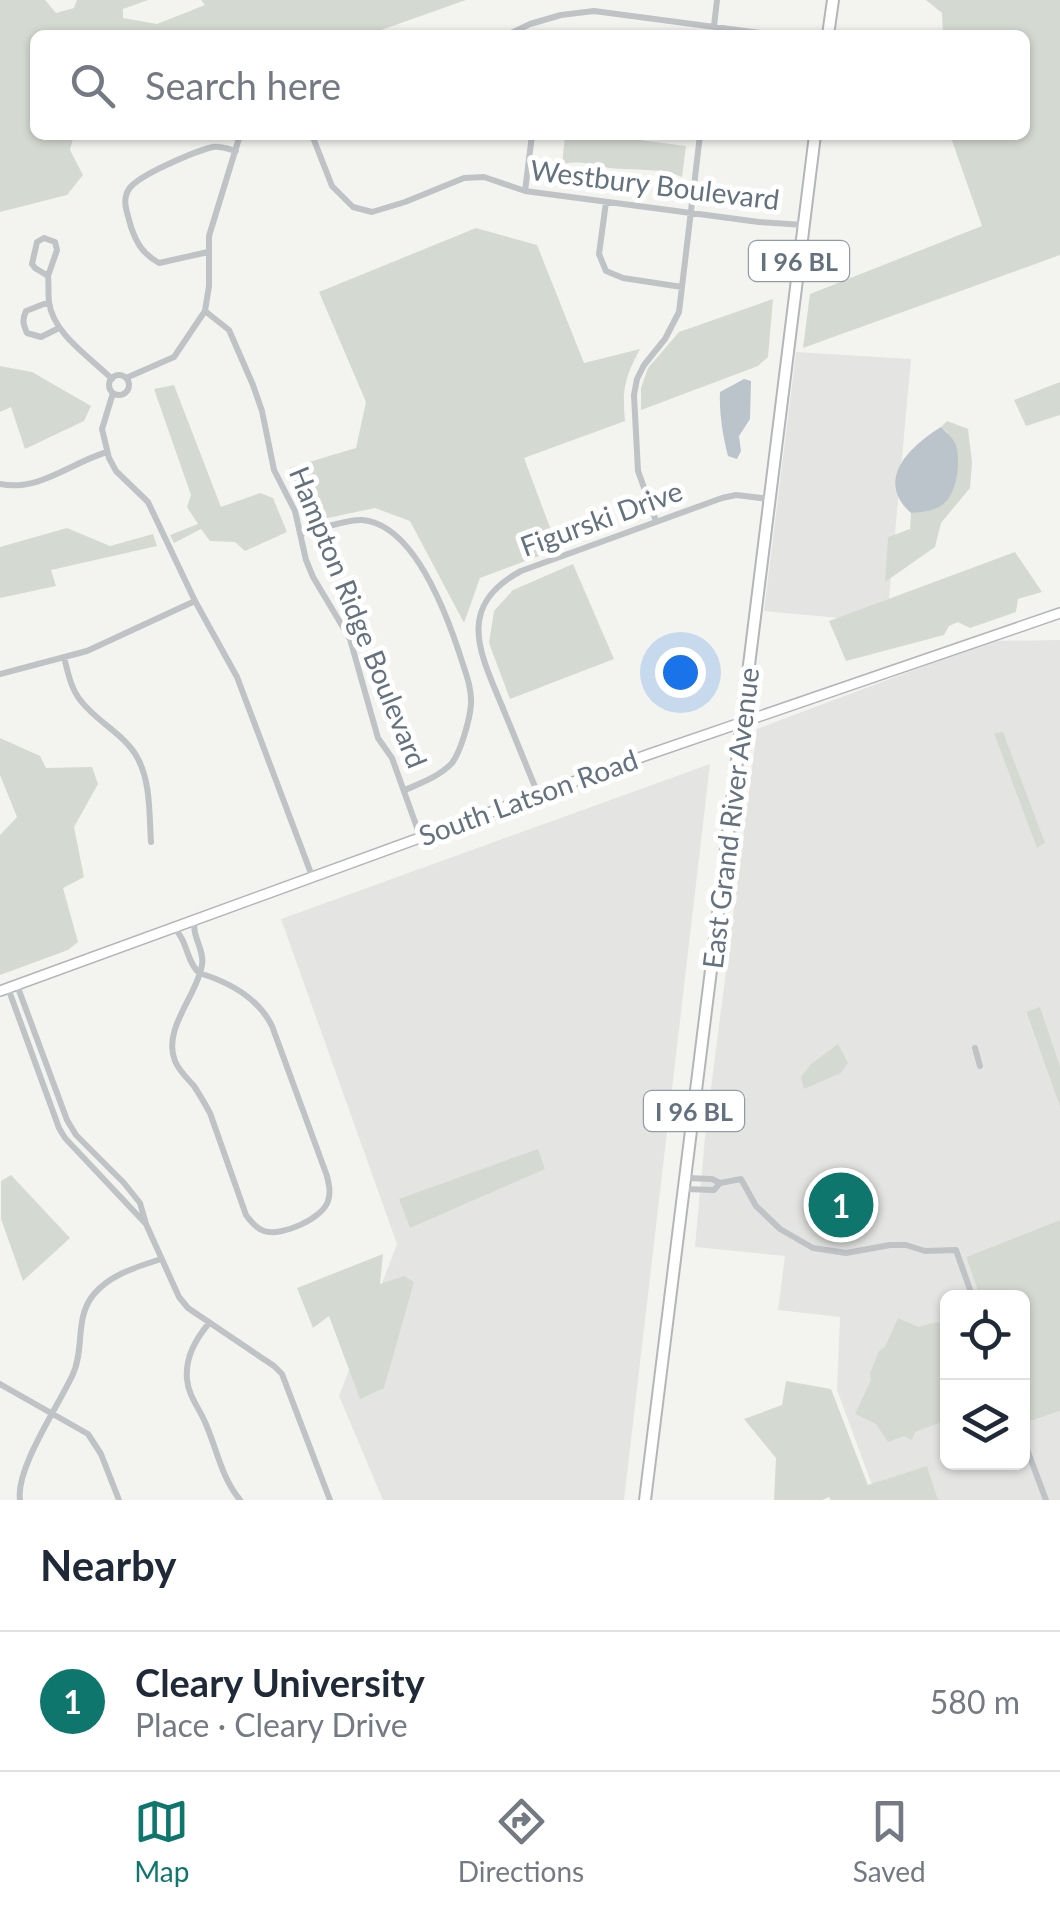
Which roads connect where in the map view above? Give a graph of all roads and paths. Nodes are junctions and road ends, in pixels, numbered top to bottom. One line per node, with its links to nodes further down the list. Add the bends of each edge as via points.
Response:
1 (717, 0): 5 (street)
2 (833, 0): 6 (main road)
3 (517, 30): 4 (street, via 594,10)
4 (707, 30)
5 (713, 30)
6 (829, 30)
7 (239, 140): 12 (street)
8 (314, 140): 13 (street, Westbury Boulevard, via 332,186 353,208 385,209 464,178 484,177)
9 (531, 140): 13 (street)
10 (699, 140): 15 (street)
11 (814, 140): 16 (main road, East Grand River Avenue / I 96 BL)
12 (236, 151): 17 (street); 17 (street, via 216,146 167,165 140,178 125,198 146,256 159,262)
13 (524, 191): 14 (street, Westbury Boulevard)
14 (606, 202): 15 (street, Westbury Boulevard); 19 (street, via 599,254 606,271)
15 (690, 212): 16 (street, Westbury Boulevard); 19 (street)
16 (804, 225): 28 (main road, East Grand River Avenue / I 96 BL)
17 (208, 252): 21 (street)
18 (48, 276): 18 (street, via 57,250 44,238 32,259); 20 (street)
19 (682, 286): 29 (street, via 673,326 644,365 634,395 638,470)
20 (49, 302): 22 (street); 22 (street, via 26,311 24,326 41,337)
21 (205, 311): 24 (street, via 174,356); 30 (street, Hampton Ridge Boulevard, via 230,330)
22 (59, 328): 23 (street)
23 (112, 378): 24 (street); 25 (street)
24 (126, 378): 25 (street, via 127,391)
25 (113, 393): 26 (street, via 102,428)
26 (107, 452): 27 (street, via 27,486); 31 (street, via 148,502)
27 (0, 484)
28 (769, 499): 29 (street, Figurski Drive, via 722,498); 35 (main road, East Grand River Avenue / I 96 BL)
29 (656, 522): 37 (street, Figurski Drive, via 521,571 491,592 481,609 480,656)
30 (301, 534): 36 (street, Hampton Ridge Boulevard, via 313,577 350,640 378,738); 36 (street, via 361,520 380,526 422,569 449,621 471,705 461,748 451,764)
31 (195, 601): 33 (street); 40 (street, via 237,677)
32 (1060, 613): 35 (main road, South Latson Road)
33 (64, 658): 34 (street); 39 (street, via 82,702 139,761)
34 (0, 674)
35 (742, 722): 37 (main road, South Latson Road); 53 (main road, East Grand River Avenue / I 96 BL)
36 (406, 790): 38 (street, Hampton Ridge Boulevard)
37 (538, 794): 38 (main road, South Latson Road)
38 (420, 836): 40 (main road, South Latson Road)
39 (151, 842)
40 (312, 876): 41 (main road, South Latson Road)
41 (195, 920): 42 (main road, South Latson Road); 43 (street, via 202,955)
42 (174, 928): 43 (street); 44 (main road, South Latson Road)
43 (198, 973): 43 (street, via 176,1028 174,1058 210,1113 246,1215 276,1233 328,1205 328,1176 264,1008)
44 (8, 988): 45 (street); 46 (street)
45 (35, 1034): 46 (street); 49 (street)
46 (26, 1038): 50 (street)
47 (975, 1048): 48 (street)
48 (980, 1066)
49 (55, 1089): 50 (street); 51 (street, via 72,1128)
50 (46, 1093): 52 (street, via 64,1138)
51 (104, 1164): 52 (street); 54 (street, via 140,1203)
52 (97, 1172): 54 (street)
53 (685, 1184): 56 (street, via 741,1179 756,1206 813,1248 846,1253 906,1244 956,1250); 65 (main road, East Grand River Avenue / I 96 BL)
54 (146, 1224): 55 (street)
55 (161, 1259): 57 (street, via 179,1297); 59 (street, via 108,1280 88,1302 77,1364)
56 (970, 1290)
57 (210, 1323): 63 (street, via 188,1358 187,1380); 64 (street, via 282,1374)
58 (0, 1384): 59 (street)
59 (54, 1413): 61 (street, via 27,1460); 62 (street, via 88,1434)
60 (1030, 1457): 66 (street)
61 (20, 1500)
62 (119, 1500)
63 (240, 1500)
64 (330, 1500)
65 (645, 1500)
66 (1046, 1500)

